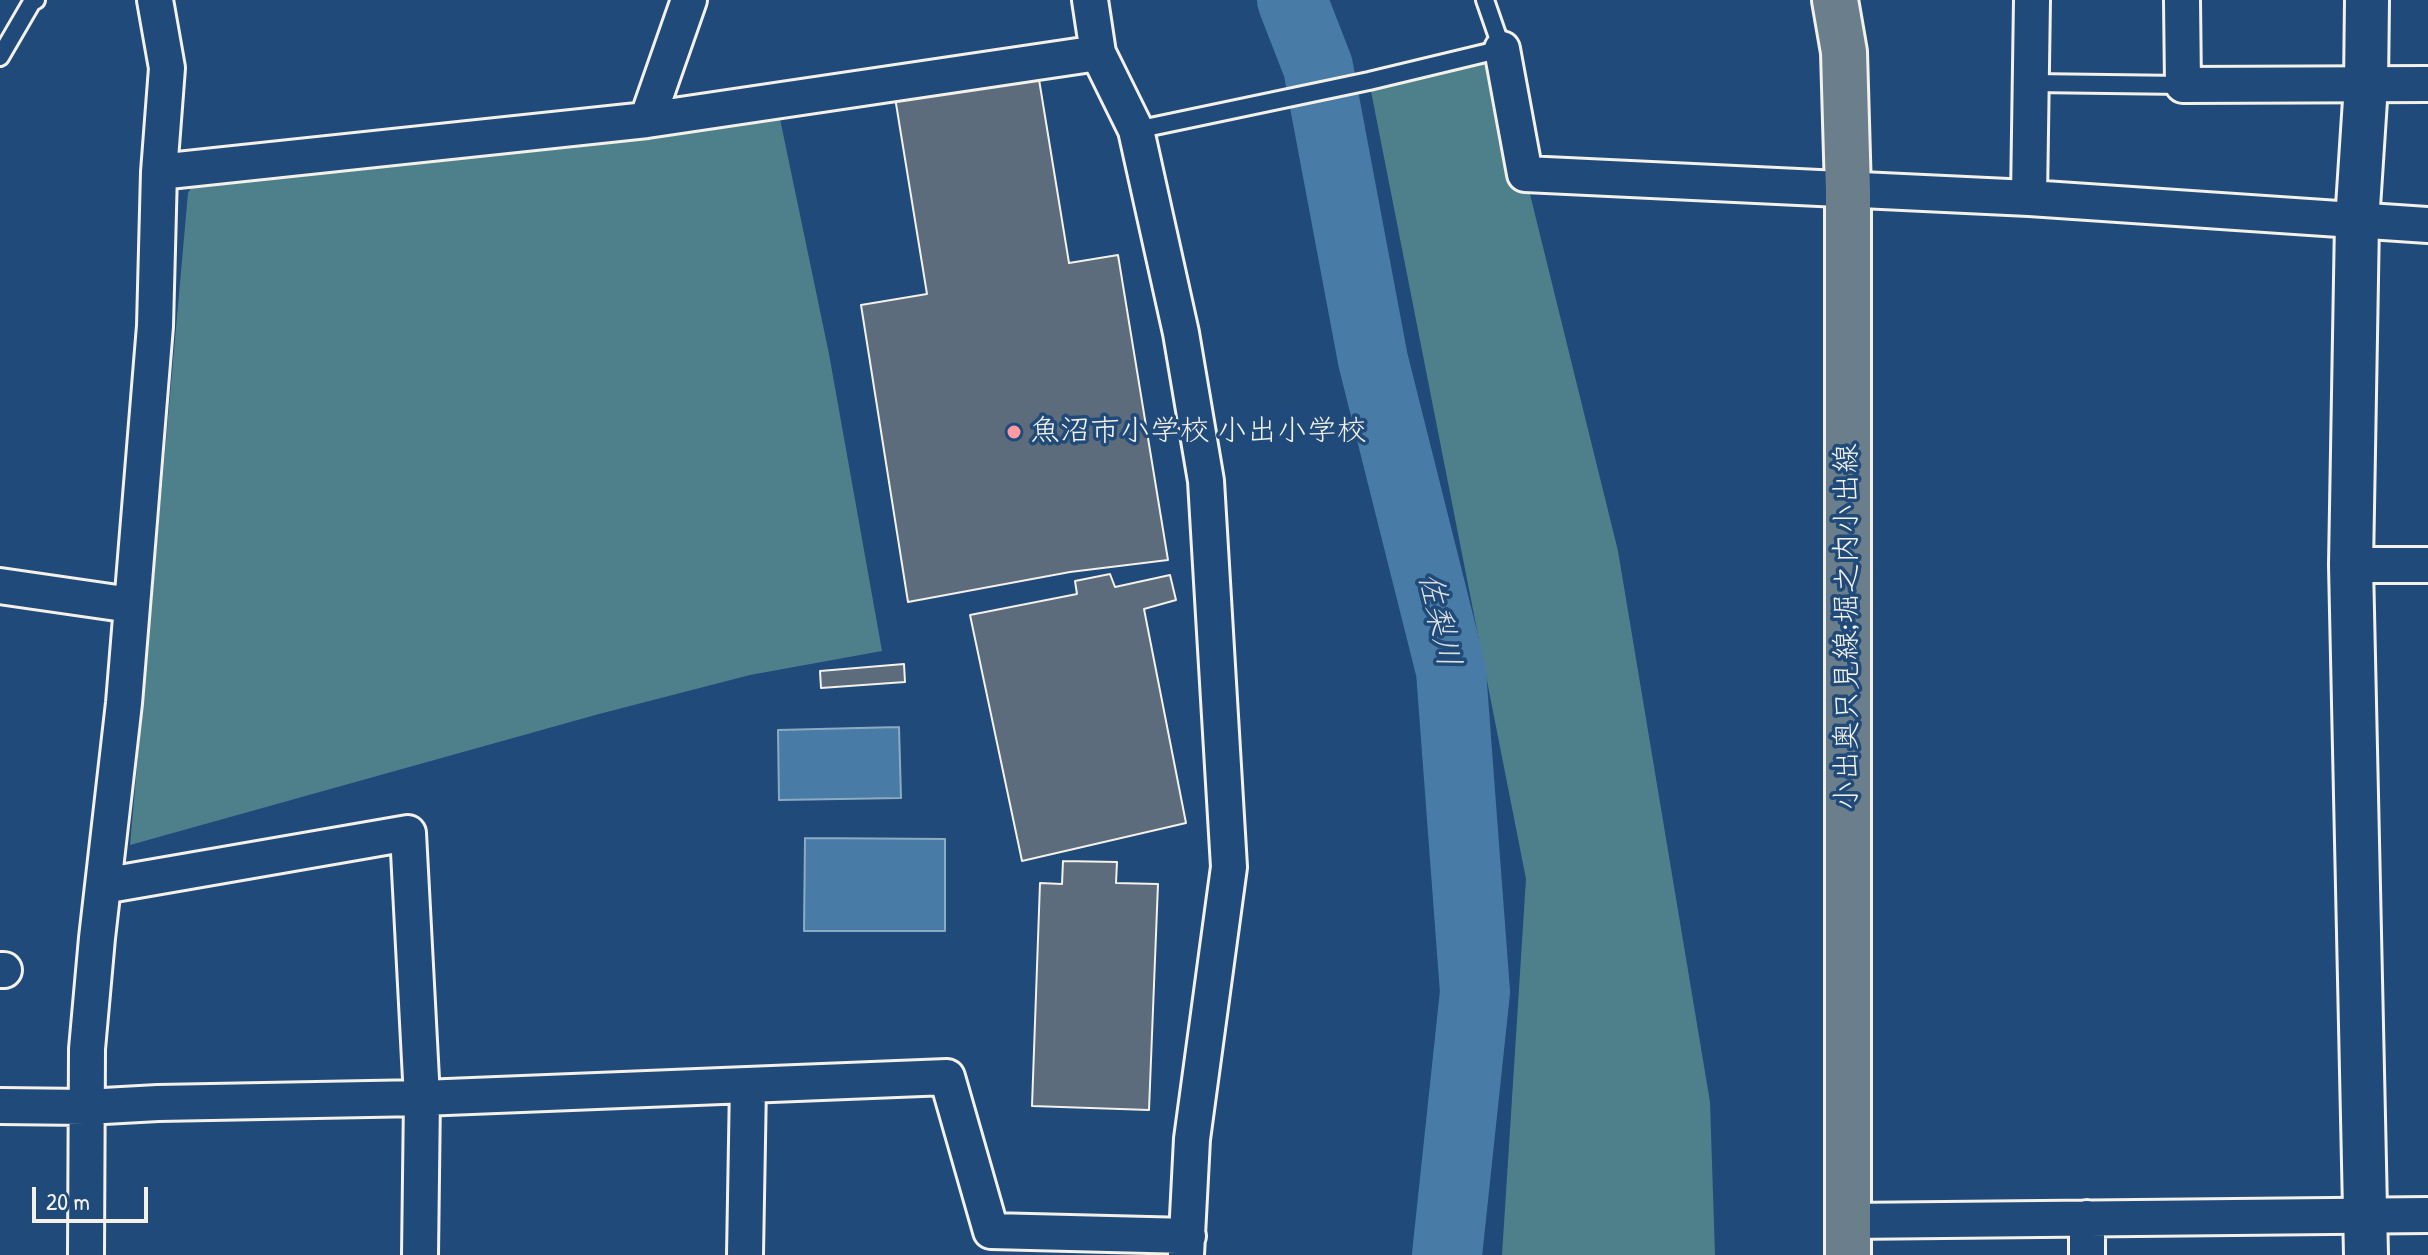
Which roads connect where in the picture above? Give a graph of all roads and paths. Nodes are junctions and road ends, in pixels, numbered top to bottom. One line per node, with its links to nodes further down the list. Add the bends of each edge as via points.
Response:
1 (36, 0): 12 (lane)
2 (155, 0): 19 (street, via 167,68)
3 (689, 0): 17 (street)
4 (1090, 0): 11 (street)
5 (1485, 0): 10 (lane)
6 (1835, 0): 20 (main road, 小出奥只見線;堀之内小出線, via 1844,52)
7 (2032, 0): 13 (street)
8 (2182, 0): 15 (street)
9 (2367, 0): 16 (street)
10 (1490, 52): 18 (lane); 20 (street, via 1525,174)
11 (1098, 53): 17 (street); 18 (street)
12 (0, 57)
13 (2032, 83): 15 (lane); 21 (street)
14 (2428, 84): 16 (street)
15 (2183, 85): 16 (street)
16 (2366, 85): 22 (street)
17 (647, 120): 19 (street)
18 (1149, 128): 37 (street, via 1206,481 1229,867 1192,1139)
19 (159, 172): 27 (street, via 155,326)
20 (1848, 191): 21 (street); 36 (main road, 小出奥只見線;堀之内小出線)
21 (2029, 198): 22 (street)
22 (2357, 222): 23 (street); 24 (street)
23 (2428, 225)
24 (2351, 565): 25 (street); 35 (street)
25 (2428, 565)
26 (0, 586): 27 (street)
27 (131, 605): 28 (street)
28 (103, 886): 30 (street, via 408,833); 32 (street)
29 (748, 1085): 30 (street); 37 (street, via 947,1077 991,1231); 40 (street)
30 (422, 1098): 32 (street); 39 (street)
31 (0, 1106): 32 (street)
32 (86, 1107): 38 (street)
33 (2428, 1215): 35 (street)
34 (2087, 1218): 35 (street); 36 (street); 41 (street)
35 (2366, 1235)
36 (1848, 1238)
37 (1187, 1246)
38 (86, 1255)
39 (420, 1255)
40 (745, 1255)
41 (2087, 1255)

